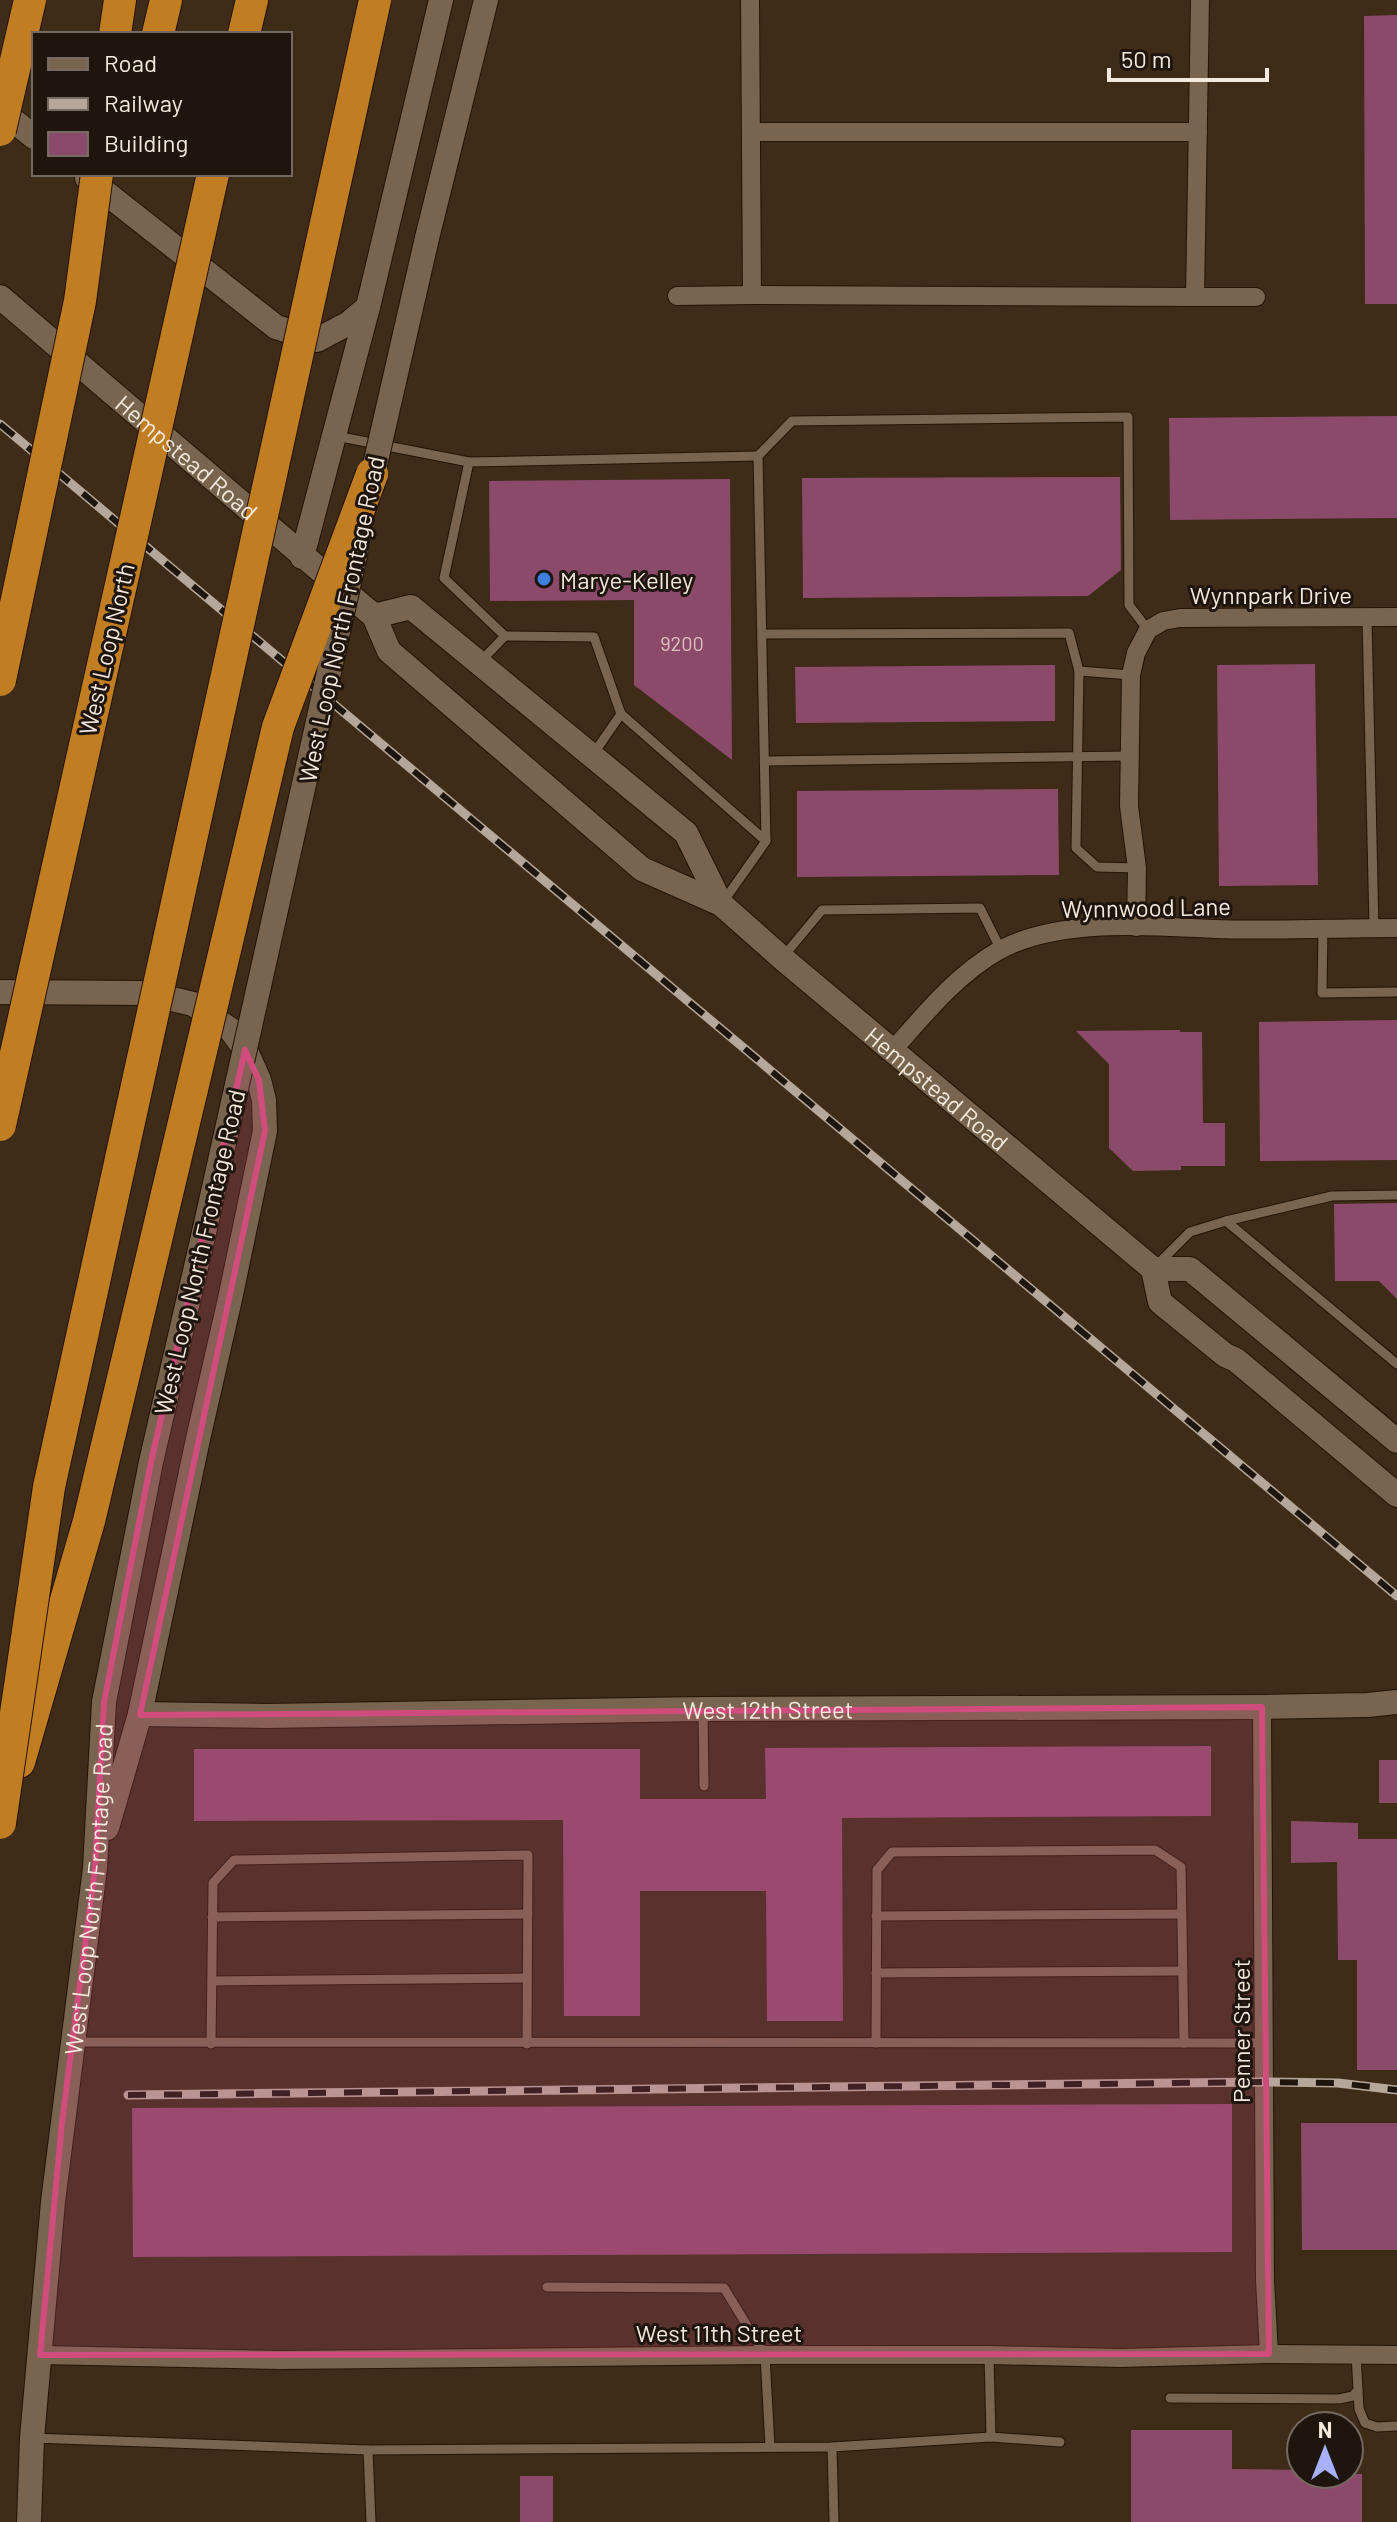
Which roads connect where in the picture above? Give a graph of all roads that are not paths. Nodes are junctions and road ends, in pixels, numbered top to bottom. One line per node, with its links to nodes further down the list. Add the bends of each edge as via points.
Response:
1 (30, 0): 12 (highway, bridge)
2 (166, 0): 9 (highway)
3 (252, 0): 10 (highway)
4 (375, 0): 71 (highway, bridge, via 49,1487)
5 (441, 0): 26 (main road)
6 (486, 0): 30 (main road, West Loop North Frontage Road, bridge)
7 (750, 0): 13 (street)
8 (1200, 0): 14 (street)
9 (158, 32)
10 (244, 32)
11 (0, 110): 15 (main road)
12 (0, 130)
13 (751, 132): 14 (street); 20 (street)
14 (1198, 132): 23 (street)
15 (32, 135)
16 (85, 176): 26 (main road, via 276,327 317,340)
17 (97, 176): 25 (highway, bridge)
18 (116, 176): 25 (highway, bridge)
19 (213, 176): 59 (highway, West Loop North, bridge)
20 (752, 295): 21 (street); 23 (street)
21 (677, 296)
22 (0, 297): 31 (main road, Hempstead Road)
23 (1195, 297): 24 (street)
24 (1256, 297)
25 (80, 301): 41 (highway, bridge)
26 (368, 307): 27 (main road)
27 (334, 436): 29 (lane); 31 (main road)
28 (758, 456): 29 (lane); 35 (lane, via 792,421 1128,417 1129,605); 36 (lane)
29 (469, 462): 37 (lane, via 444,578)
30 (372, 474): 71 (highway, bridge, via 278,727 89,1521); 72 (main road, West Loop North Frontage Road, bridge, via 151,1462 104,1702)
31 (302, 557): 32 (main road, Hempstead Road)
32 (374, 616): 38 (main road, Hempstead Road, via 411,607); 49 (main road, Hempstead Road, via 389,651 642,869)
33 (1397, 617): 34 (street, Wynnpark Drive)
34 (1367, 618): 35 (street, Wynnpark Drive, via 1180,618); 52 (lane)
35 (1148, 630): 40 (street)
36 (763, 634): 39 (lane, via 1069,633); 46 (lane)
37 (505, 636): 38 (lane); 42 (lane, via 594,637)
38 (479, 664): 43 (main road, Hempstead Road)
39 (1079, 671): 40 (lane); 45 (lane)
40 (1131, 675): 44 (street)
41 (0, 680)
42 (621, 714): 43 (lane); 47 (lane)
43 (592, 756): 49 (main road, Hempstead Road, via 686,833)
44 (1129, 756): 45 (lane); 48 (street)
45 (1076, 757): 46 (lane); 48 (lane, via 1076,848 1097,867)
46 (765, 761): 47 (lane)
47 (766, 841): 49 (lane)
48 (1137, 868): 50 (street)
49 (721, 904): 55 (main road, Hempstead Road)
50 (1136, 927): 51 (street, Wynnwood Lane); 54 (street, Wynnwood Lane, via 1068,930)
51 (1323, 928): 52 (street, Wynnwood Lane); 57 (lane, via 1322,993)
52 (1374, 928): 53 (street, Wynnwood Lane)
53 (1397, 928)
54 (1001, 950): 55 (lane, via 980,908 822,910); 58 (street, Wynnwood Lane, via 957,979)
55 (782, 958): 58 (main road, Hempstead Road)
56 (0, 992): 69 (main road, via 147,993 193,1004 231,1030 246,1051 264,1100 259,1165)
57 (1397, 992)
58 (892, 1051): 62 (main road, Hempstead Road)
59 (0, 1125)
60 (1397, 1195): 61 (lane, via 1332,1196)
61 (1226, 1221): 62 (lane, via 1190,1232); 63 (lane)
62 (1153, 1269): 64 (main road, via 1190,1269); 65 (main road, via 1160,1302)
63 (1397, 1364)
64 (1397, 1440)
65 (1397, 1495)
66 (1397, 1702): 67 (main road, West 12th Street)
67 (1262, 1707): 68 (main road, West 12th Street); 84 (street, Penner Street)
68 (703, 1709): 69 (main road, West 12th Street); 70 (lane)
69 (140, 1714): 72 (main road)
70 (704, 1786)
71 (0, 1825)
72 (95, 1868): 81 (main road, West Loop North Frontage Road)
73 (528, 1914): 76 (lane); 76 (lane, via 528,1855 234,1860 213,1883); 79 (lane)
74 (1182, 1914): 75 (lane); 75 (lane, via 1181,1867 1155,1850 892,1852 877,1870); 77 (lane)
75 (876, 1916): 78 (lane)
76 (212, 1917): 80 (lane)
77 (1183, 1971): 78 (lane); 83 (lane)
78 (876, 1973): 82 (lane)
79 (527, 1978): 80 (lane); 86 (lane)
80 (212, 1981): 85 (lane)
81 (72, 2042): 85 (lane); 90 (main road, West Loop North Frontage Road)
82 (876, 2043): 83 (lane); 86 (lane)
83 (1184, 2043): 84 (lane)
84 (1264, 2043): 88 (street, Penner Street)
85 (211, 2044): 86 (lane)
86 (527, 2044)
87 (547, 2287): 91 (lane, via 724,2288)
88 (1269, 2354): 89 (street, West 11th Street); 92 (street, West 11th Street)
89 (1356, 2354): 93 (street, West 11th Street); 94 (lane)
90 (40, 2355): 91 (street, West 11th Street, via 280,2360); 98 (main road, West Loop North Frontage Road)
91 (765, 2355): 92 (street, West 11th Street); 100 (lane)
92 (989, 2355): 97 (lane)
93 (1397, 2355)
94 (1358, 2390): 95 (lane, via 1339,2399); 96 (lane, via 1365,2423)
95 (1170, 2398)
96 (1397, 2426)
97 (991, 2437): 99 (lane); 101 (lane)
98 (32, 2438): 102 (lane); 103 (main road, West Loop North Frontage Road)
99 (1060, 2442)
100 (770, 2447): 101 (lane); 102 (lane)
101 (832, 2447): 105 (lane)
102 (368, 2450): 104 (lane)
103 (29, 2522)
104 (371, 2522)
105 (834, 2522)

